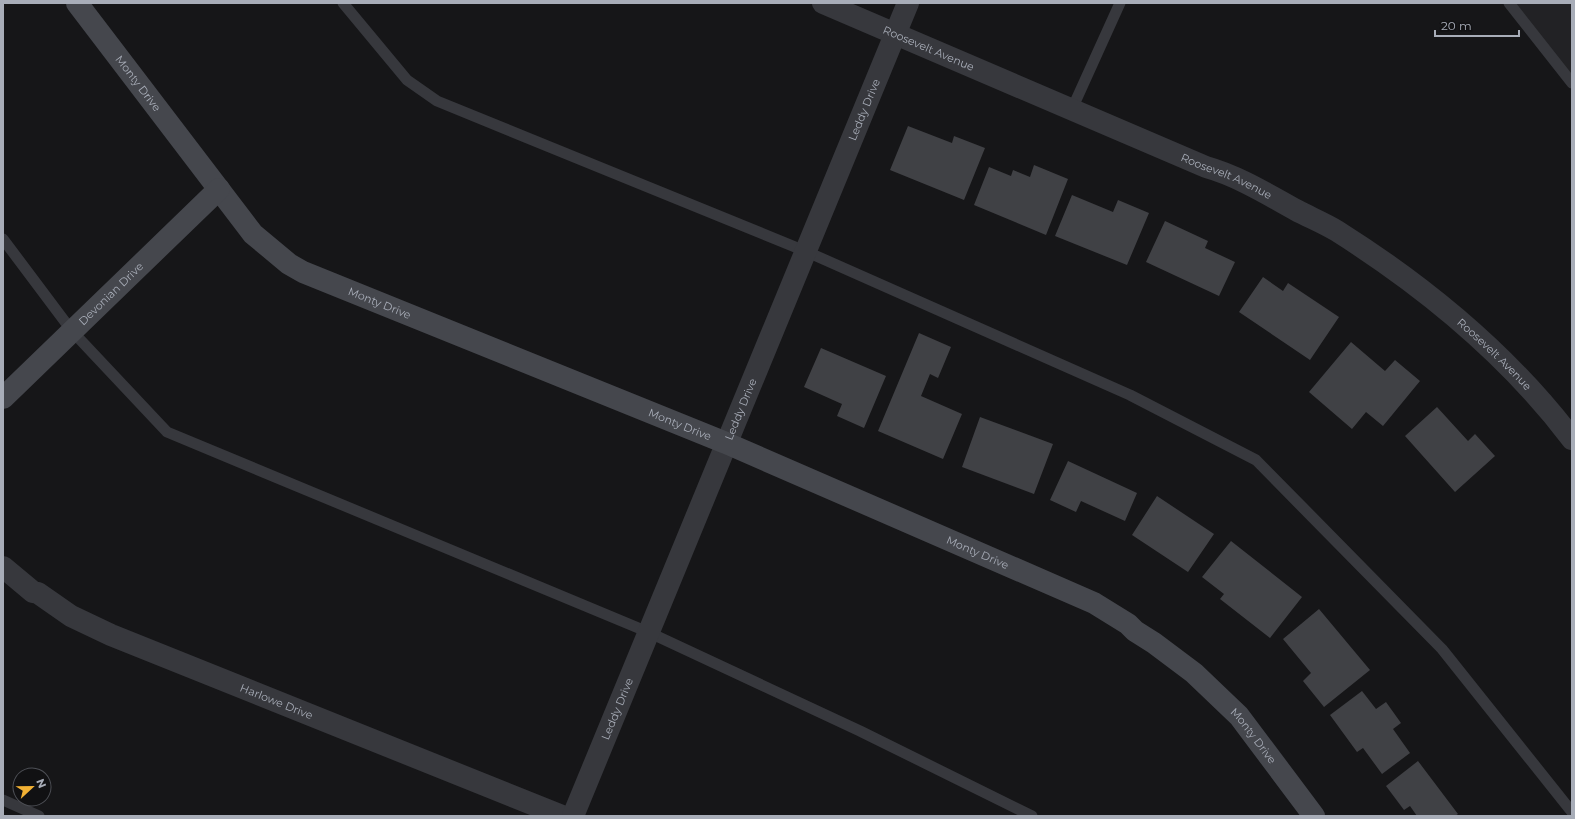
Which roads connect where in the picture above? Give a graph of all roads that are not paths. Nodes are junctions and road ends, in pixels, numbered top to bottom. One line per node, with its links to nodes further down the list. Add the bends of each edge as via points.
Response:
1 (77, 3): 10 (street, Monty Drive)
2 (343, 3): 12 (lane, via 407,80 437,101)
3 (823, 3): 7 (street, Roosevelt Avenue)
4 (908, 3): 7 (street, Leddy Drive)
5 (1120, 3): 9 (lane)
6 (1509, 3): 8 (lane)
7 (894, 34): 9 (street, Roosevelt Avenue); 12 (street, Leddy Drive)
8 (1572, 83)
9 (1072, 109): 15 (street, Roosevelt Avenue, via 1251,185 1337,231 1417,287 1468,328 1538,397)
10 (219, 189): 13 (street, Devonian Drive); 16 (street, Monty Drive, via 253,234 289,264 303,272)
11 (3, 239): 13 (lane)
12 (805, 251): 16 (street, Leddy Drive); 20 (lane, via 1130,395 1256,460 1442,649)
13 (72, 331): 14 (street, Devonian Drive); 18 (lane, via 167,432)
14 (3, 398)
15 (1572, 438)
16 (726, 442): 18 (street, Leddy Drive); 25 (street, Monty Drive, via 1075,594 1128,624 1194,673 1238,716)
17 (3, 567): 22 (street, Harlowe Drive, via 33,592 71,616 111,635)
18 (648, 632): 23 (street, Leddy Drive); 24 (lane, via 860,731)
19 (3, 800): 21 (lane)
20 (1572, 812)
21 (39, 816)
22 (562, 816)
23 (573, 816)
24 (1032, 816)
25 (1314, 816)

